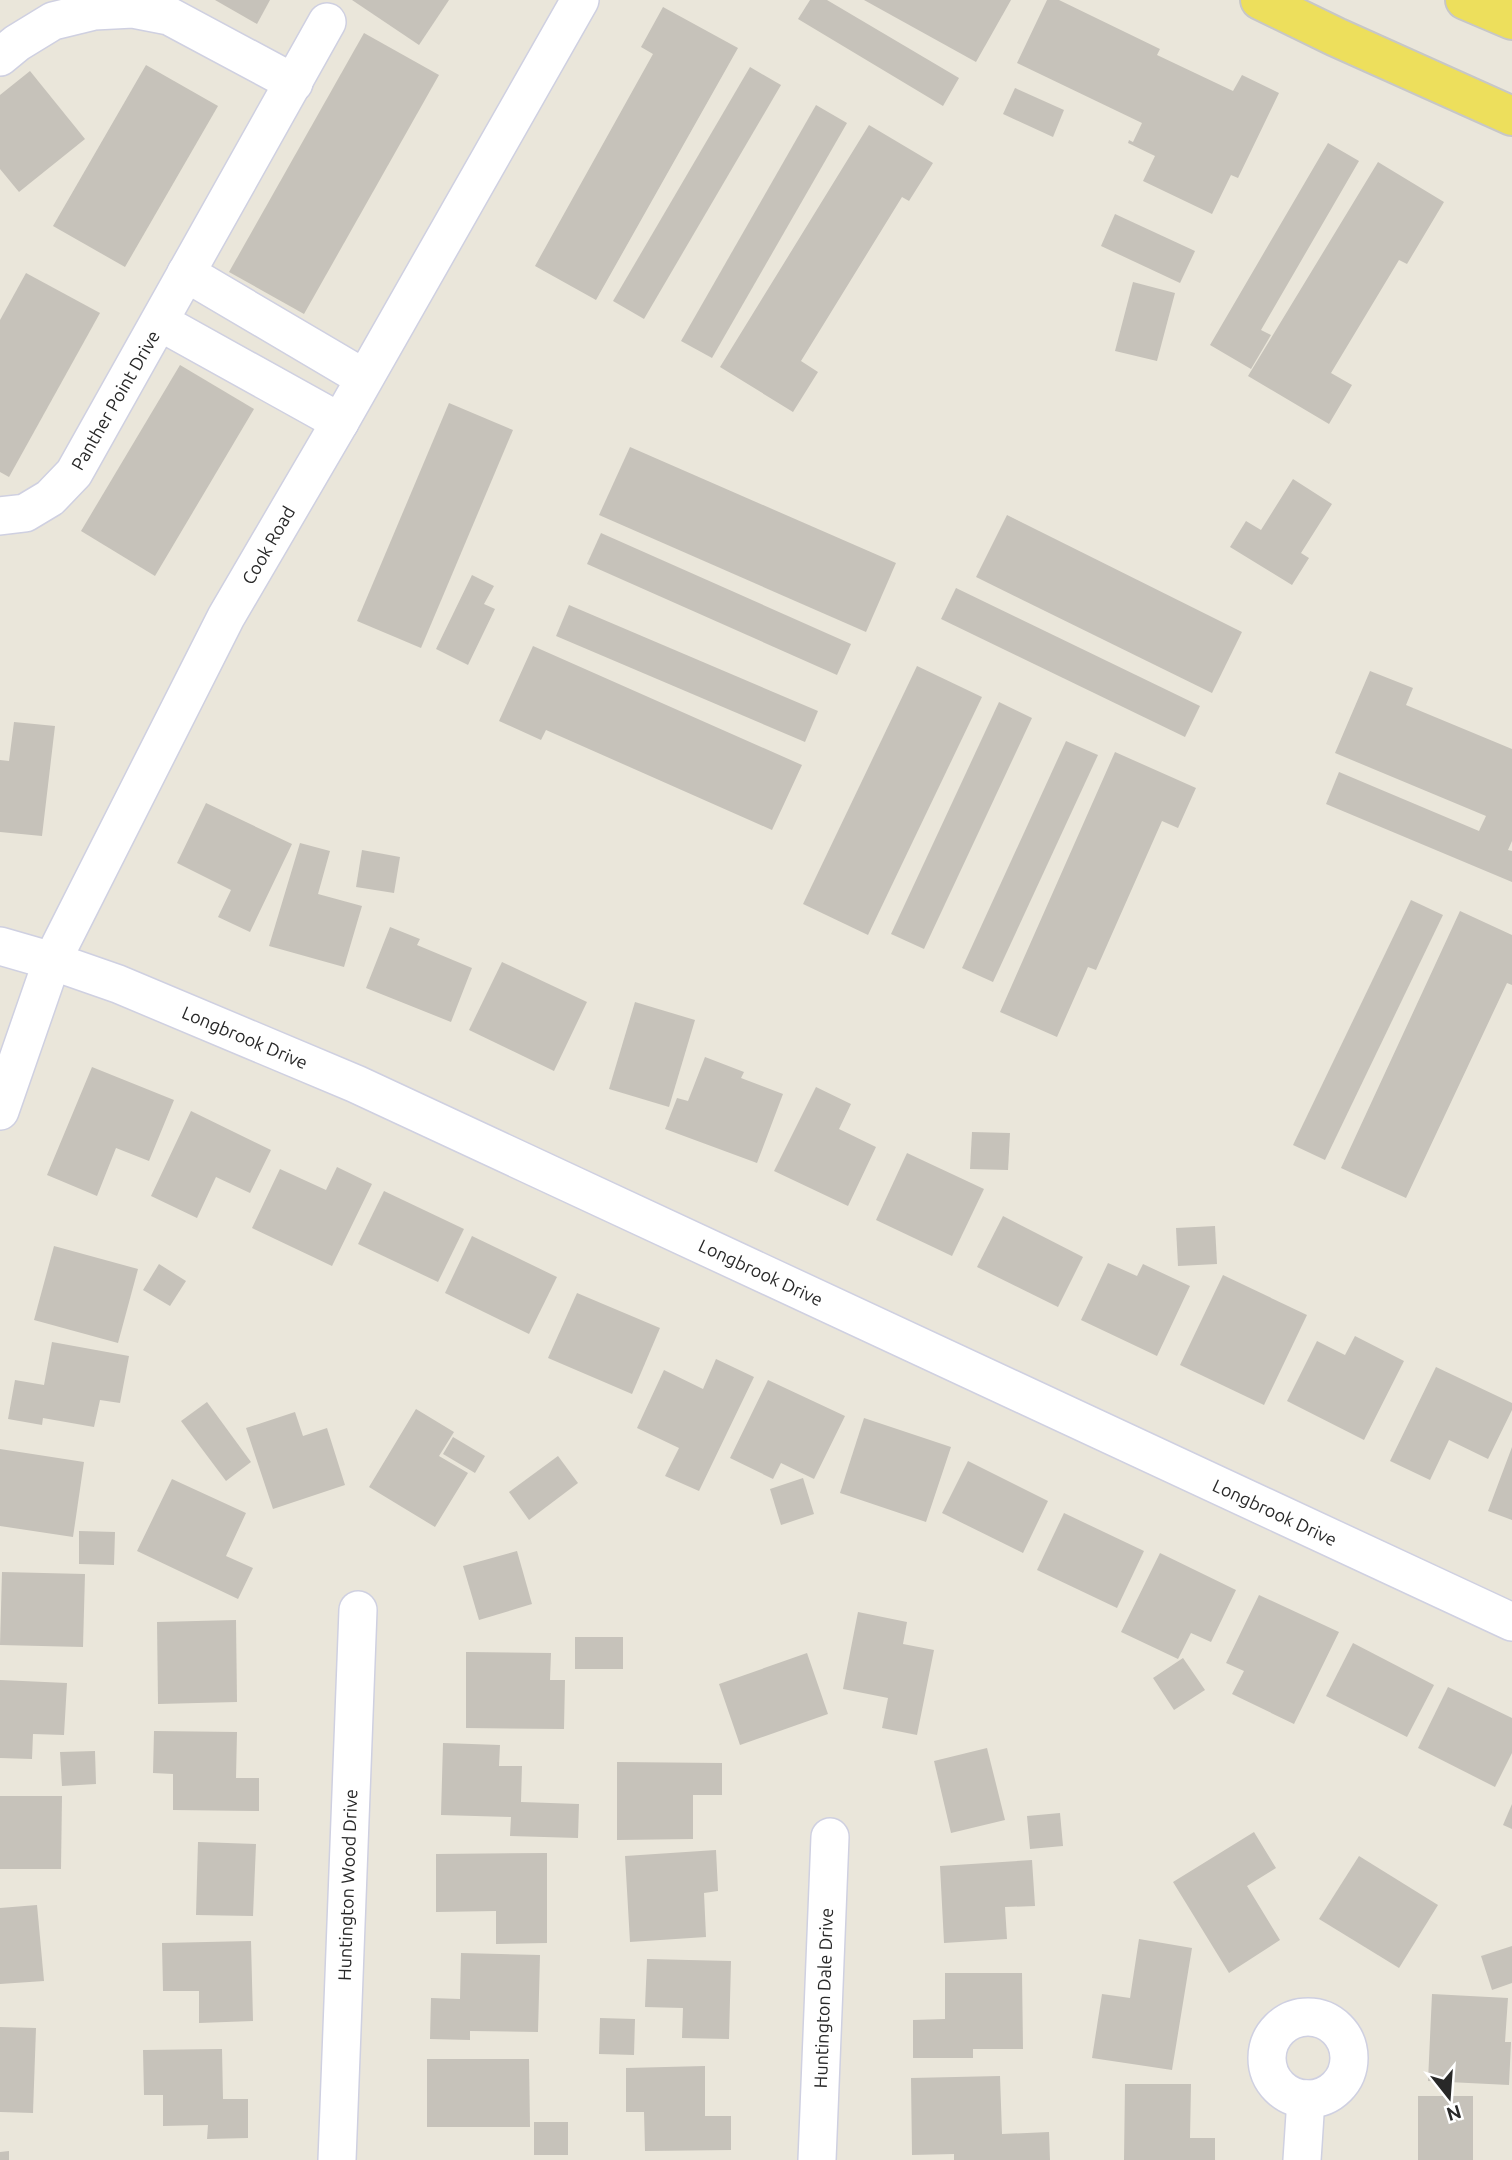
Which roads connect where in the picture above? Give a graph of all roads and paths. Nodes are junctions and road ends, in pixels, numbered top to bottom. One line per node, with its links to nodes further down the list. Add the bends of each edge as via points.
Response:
1 (580, 0): 11 (street, Cook Road)
2 (1260, 0): 8 (main road)
3 (1465, 0): 4 (main road)
4 (1512, 20)
5 (327, 22): 7 (street, Panther Point Drive)
6 (0, 57): 7 (street, via 53,21 94,10 133,9 169,16)
7 (294, 83): 9 (street, Panther Point Drive)
8 (1512, 116)
9 (186, 273): 10 (street, Panther Point Drive); 11 (street)
10 (160, 322): 12 (street, Panther Point Drive); 13 (street, Panther Point Drive, via 74,473 50,498 25,513)
11 (364, 378): 12 (street, Cook Road)
12 (340, 422): 15 (street, Cook Road, via 226,617)
13 (0, 516)
14 (0, 946): 15 (street, Longbrook Drive)
15 (52, 961): 16 (street, Cook Road); 18 (street, Longbrook Drive, via 356,1084)
16 (0, 1111)
17 (358, 1610): 21 (street, Huntington Wood Drive)
18 (1512, 1622)
19 (830, 1837): 22 (street, Huntington Dale Drive)
20 (1306, 2099): 23 (street)
21 (337, 2160)
22 (817, 2160)
23 (1302, 2160)

